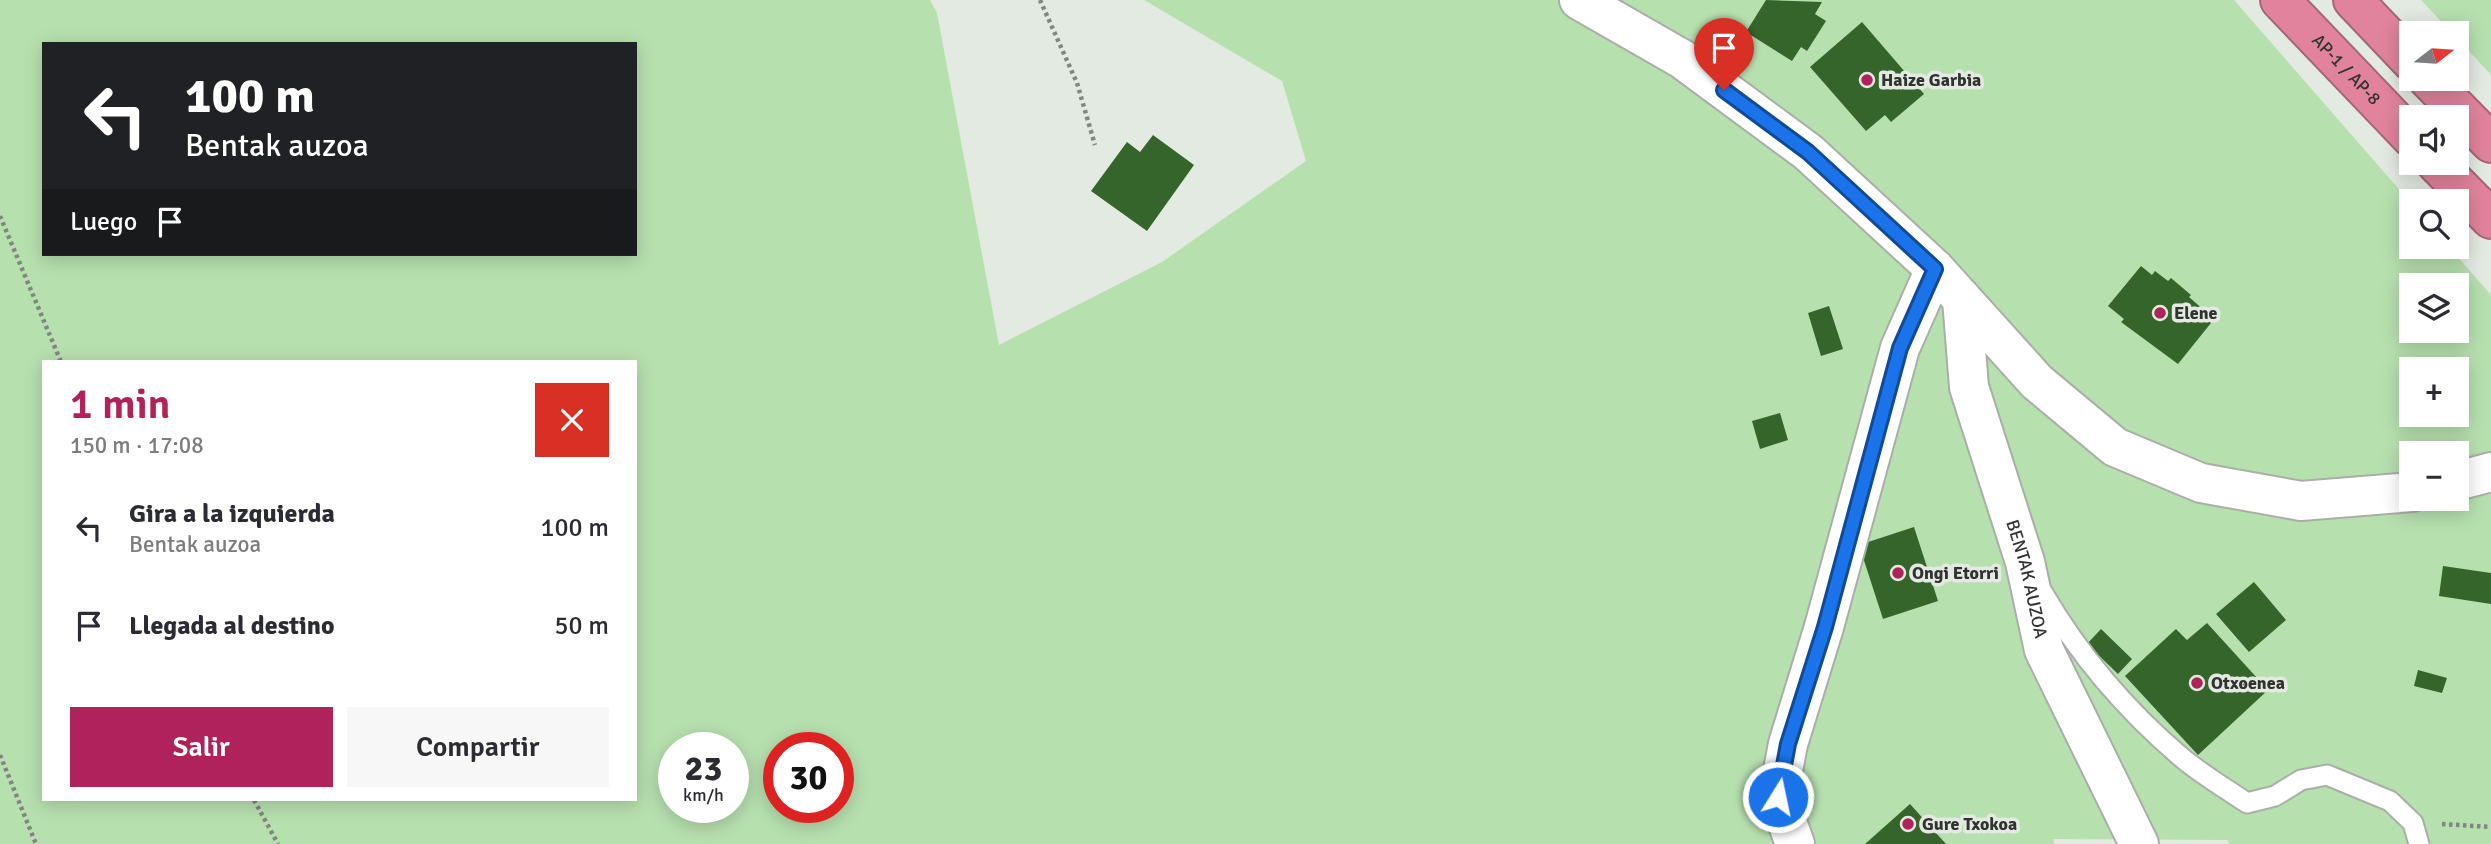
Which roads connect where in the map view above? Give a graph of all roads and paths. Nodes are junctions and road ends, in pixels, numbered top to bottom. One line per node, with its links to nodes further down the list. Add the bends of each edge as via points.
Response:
1 (1040, 0): 9 (path, via 1077,83)
2 (1579, 0): 13 (street, via 1682,59 1808,152)
3 (2280, 0): 7 (highway, AP-1 / AP-8)
4 (2353, 0): 5 (highway)
5 (2399, 48)
6 (2440, 91): 8 (highway)
7 (2399, 124)
8 (2491, 143)
9 (1095, 145)
10 (2448, 175): 12 (highway)
11 (0, 216): 15 (path)
12 (2491, 219)
13 (1935, 269): 14 (street); 26 (street, via 1900,348 1825,627 1788,744 1778,797)
14 (1962, 299): 18 (street, via 2037,382 2115,447 2201,483 2301,501); 19 (street, BENTAK AUZOA, via 1969,387)
15 (60, 360)
16 (2491, 472): 17 (street)
17 (2469, 478)
18 (2399, 493)
19 (2025, 562): 22 (lane, via 2067,635 2121,699 2182,758 2247,803 2275,796 2301,779 2327,775 2390,801); 27 (street, BENTAK AUZOA, via 2044,649)
20 (0, 755): 24 (path)
21 (255, 801): 25 (path)
22 (2413, 823): 23 (path); 28 (lane)
23 (2491, 827)
24 (36, 844)
25 (278, 844)
26 (1795, 844)
27 (2139, 844)
28 (2419, 844)

